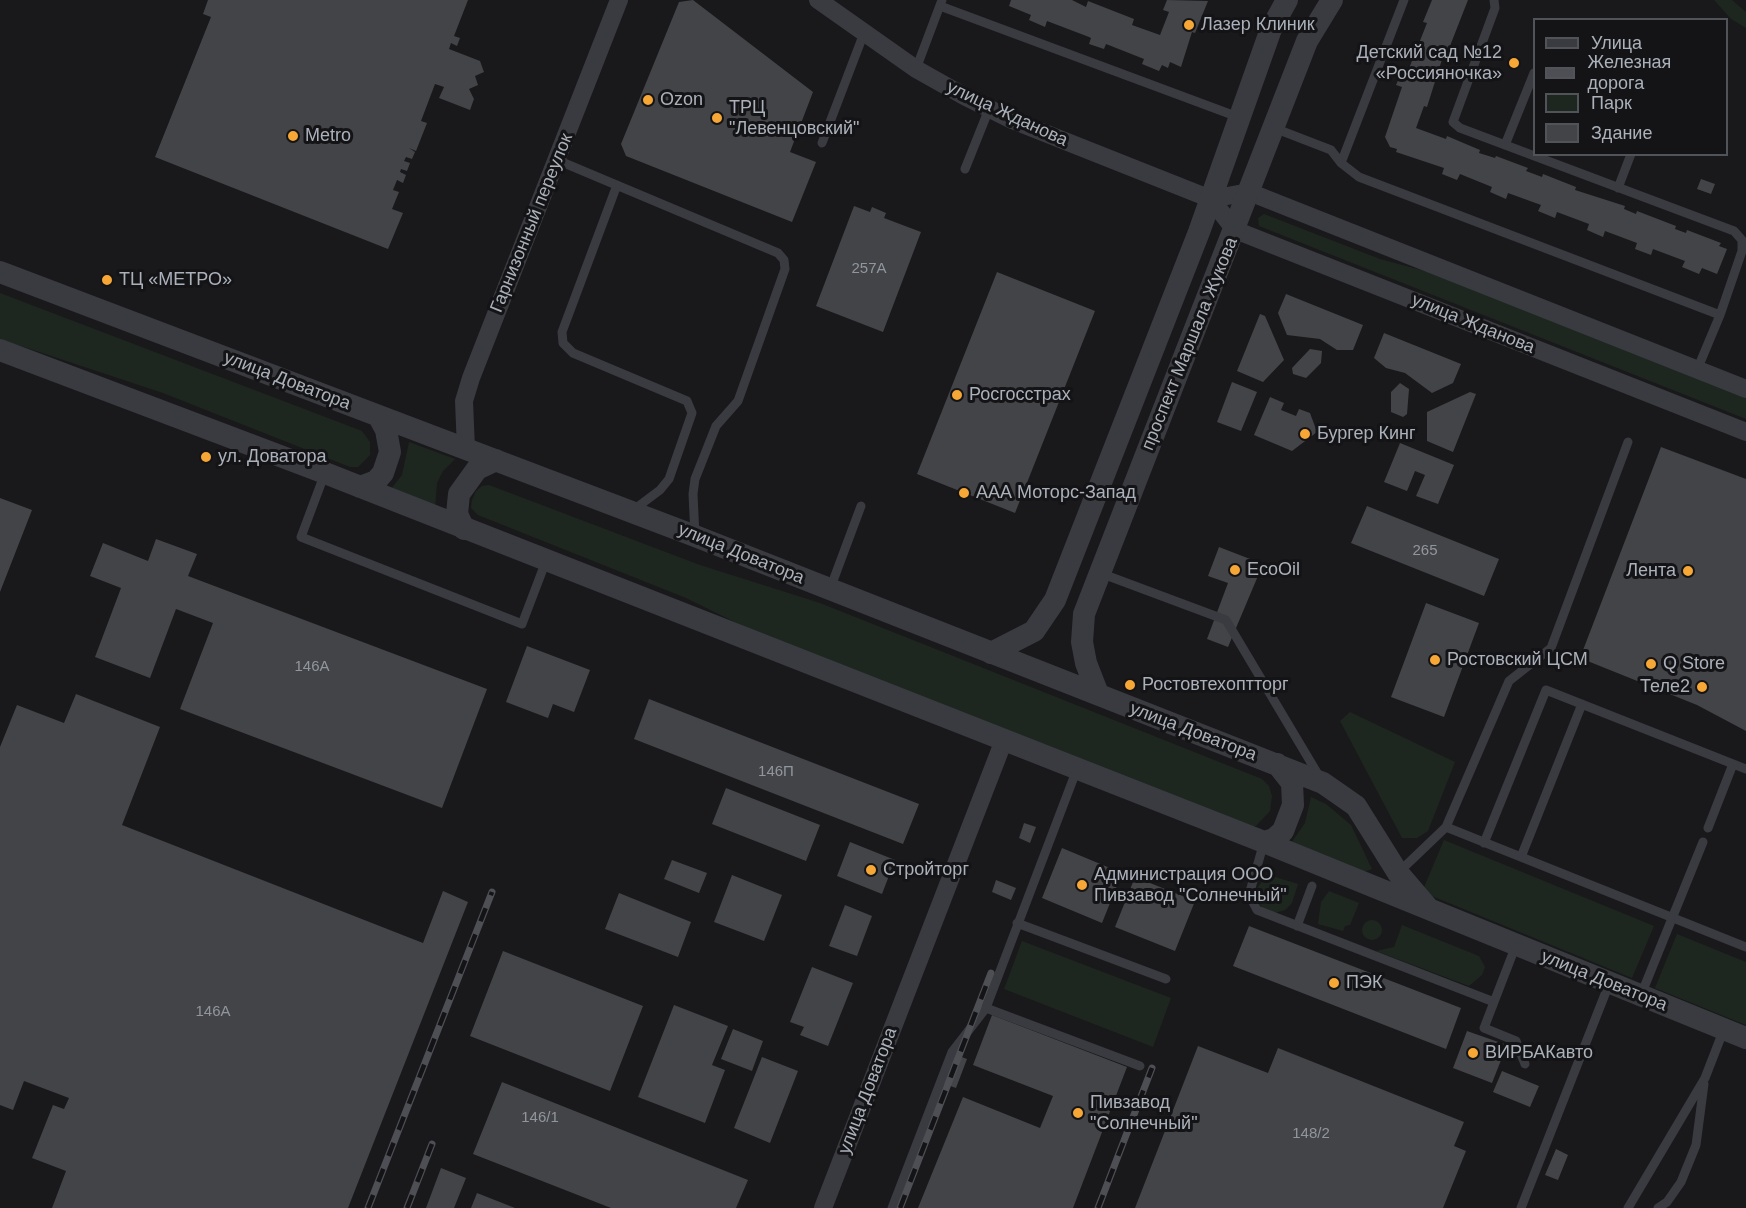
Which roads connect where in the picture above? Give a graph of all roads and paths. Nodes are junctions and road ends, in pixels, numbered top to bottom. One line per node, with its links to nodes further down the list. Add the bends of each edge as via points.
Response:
1 (619, 0): 19 (street, Гарнизонный переулок)
2 (818, 0): 8 (street, улица Жданова)
3 (1287, 0): 12 (street, проспект Маршала Жукова, via 1271,29)
4 (1332, 0): 13 (street, проспект Маршала Жукова, via 1307,41)
5 (1404, 0): 20 (lane)
6 (1494, 0): 15 (lane, via 1495,8 1453,122)
7 (941, 3): 9 (lane); 12 (lane)
8 (864, 33): 9 (street, улица Жданова); 14 (lane)
9 (916, 69): 11 (street, улица Жданова)
10 (1533, 75): 15 (lane)
11 (989, 109): 21 (lane); 25 (street, улица Жданова)
12 (1240, 118): 25 (street, проспект Маршала Жукова)
13 (1274, 128): 20 (lane, via 1331,150); 24 (street, проспект Маршала Жукова)
14 (822, 143)
15 (1505, 145): 16 (lane)
16 (1533, 156)
17 (1534, 156): 23 (lane)
18 (1631, 156): 23 (lane)
19 (557, 160): 22 (lane); 36 (street, Гарнизонный переулок, via 471,378 464,401)
20 (1341, 163): 29 (lane, via 1359,177)
21 (966, 169)
22 (617, 185): 41 (lane, via 562,332 563,343 573,353 687,401 692,413 669,479); 43 (lane, via 778,253 784,260 785,269 738,400 716,426 695,479)
23 (1618, 188): 27 (lane, via 1734,231)
24 (1249, 192): 25 (street); 26 (street, проспект Маршала Жукова); 31 (street)
25 (1211, 199): 26 (street); 47 (street, проспект Маршала Жукова, via 1055,600 1034,631)
26 (1235, 230): 34 (street, улица Жданова); 45 (street, проспект Маршала Жукова)
27 (1744, 240): 29 (lane)
28 (0, 272): 33 (street, улица Доватора)
29 (1720, 315): 31 (lane)
30 (0, 350): 38 (street, улица Доватора)
31 (1697, 370): 32 (street)
32 (1746, 389)
33 (379, 417): 36 (street, улица Доватора); 39 (street, via 390,452 383,473 376,481)
34 (1746, 432)
35 (1628, 442): 56 (lane, via 1551,648 1509,681)
36 (466, 449): 37 (street, улица Доватора)
37 (496, 460): 41 (street, улица Доватора); 42 (street, via 477,469 459,494 457,514)
38 (325, 473): 39 (street, улица Доватора); 44 (lane, via 301,537 522,624)
39 (360, 487): 42 (street, улица Доватора)
40 (861, 506): 46 (lane)
41 (631, 511): 43 (street, улица Доватора)
42 (464, 529): 44 (street, улица Доватора)
43 (695, 536): 46 (street, улица Доватора)
44 (546, 561): 50 (street, улица Доватора)
45 (1099, 572): 48 (street, проспект Маршала Жукова, via 1084,614 1082,642); 55 (lane, via 1226,620)
46 (830, 589): 47 (street, улица Доватора)
47 (991, 653): 48 (street, улица Доватора)
48 (1098, 694): 51 (street, улица Доватора)
49 (1582, 704): 52 (lane); 60 (lane, via 1546,690); 61 (lane)
50 (1004, 740): 53 (street, улица Доватора); 80 (street, улица Доватора)
51 (1278, 764): 55 (street, улица Доватора); 58 (street, via 1292,783 1293,805 1283,831)
52 (1733, 764): 54 (lane); 57 (lane)
53 (1077, 769): 58 (street, улица Доватора); 66 (lane)
54 (1746, 769)
55 (1323, 783): 62 (street, улица Доватора, via 1356,806)
56 (1446, 827): 60 (lane); 62 (lane)
57 (1708, 828)
58 (1264, 842): 64 (street, улица Доватора); 67 (lane, via 1250,895 1257,910)
59 (1703, 842): 65 (lane)
60 (1484, 843): 61 (lane)
61 (1521, 857): 65 (lane)
62 (1398, 873): 64 (street, улица Доватора)
63 (1312, 886): 67 (lane)
64 (1429, 910): 68 (street, улица Доватора)
65 (1672, 918): 69 (lane); 72 (lane)
66 (1017, 923): 70 (lane); 74 (lane)
67 (1297, 926): 73 (lane)
68 (1516, 945): 71 (street, улица Доватора); 73 (lane)
69 (1746, 947)
70 (1166, 979)
71 (1609, 984): 72 (street, улица Доватора); 82 (lane)
72 (1641, 997): 75 (street, улица Доватора)
73 (1494, 1002): 77 (lane, via 1484,1028 1516,1041)
74 (986, 1008): 78 (lane); 81 (lane, via 952,1052)
75 (1724, 1029): 76 (street, улица Доватора); 79 (lane)
76 (1746, 1038)
77 (1525, 1064)
78 (1140, 1066)
79 (1705, 1078): 83 (lane); 84 (lane, via 1696,1144 1681,1182)
80 (823, 1208)
81 (892, 1208)
82 (1521, 1208)
83 (1628, 1208)
84 (1658, 1208)

